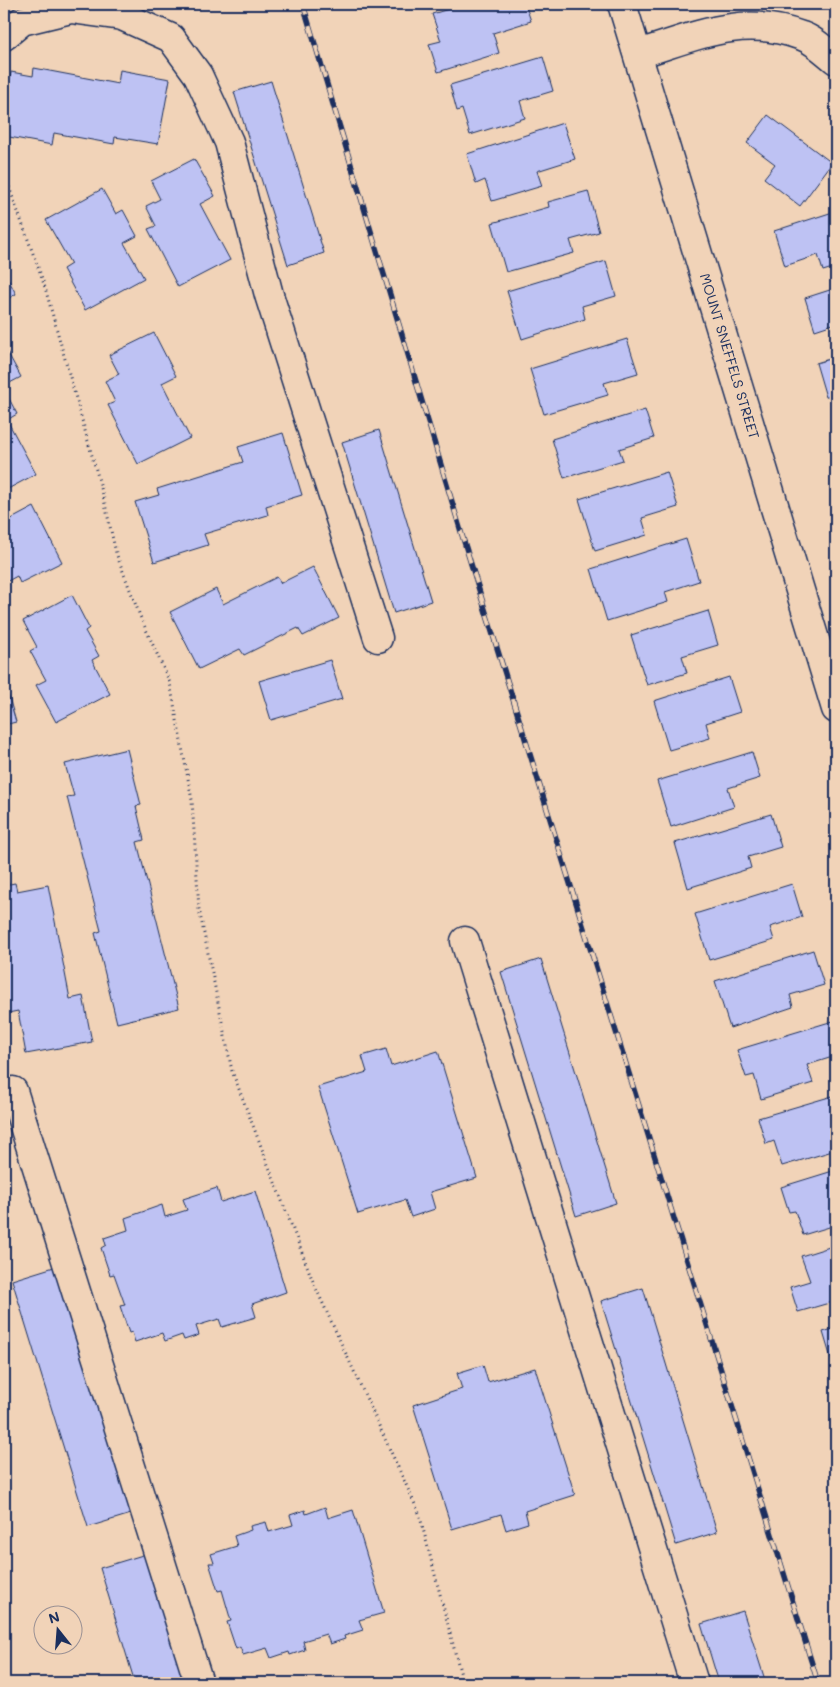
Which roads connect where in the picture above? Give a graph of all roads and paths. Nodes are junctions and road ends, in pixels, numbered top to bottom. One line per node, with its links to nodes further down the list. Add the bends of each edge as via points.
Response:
1 (622, 4): 3 (street, MOUNT SNEFFELS STREET)
2 (4, 36): 6 (street, via 22,21 72,9 122,16 171,38 198,75 229,142 269,295)
3 (638, 54): 4 (street, via 719,29 751,24 803,36); 7 (street, MOUNT SNEFFELS STREET)
4 (836, 60)
5 (4, 173): 11 (path, via 44,284 116,553 170,683 192,800 199,909 232,1071 314,1284 419,1512)
6 (378, 638)
7 (836, 710)
8 (465, 941): 12 (street)
9 (13, 1091): 10 (street)
10 (199, 1683)
11 (463, 1683)
12 (694, 1683)

